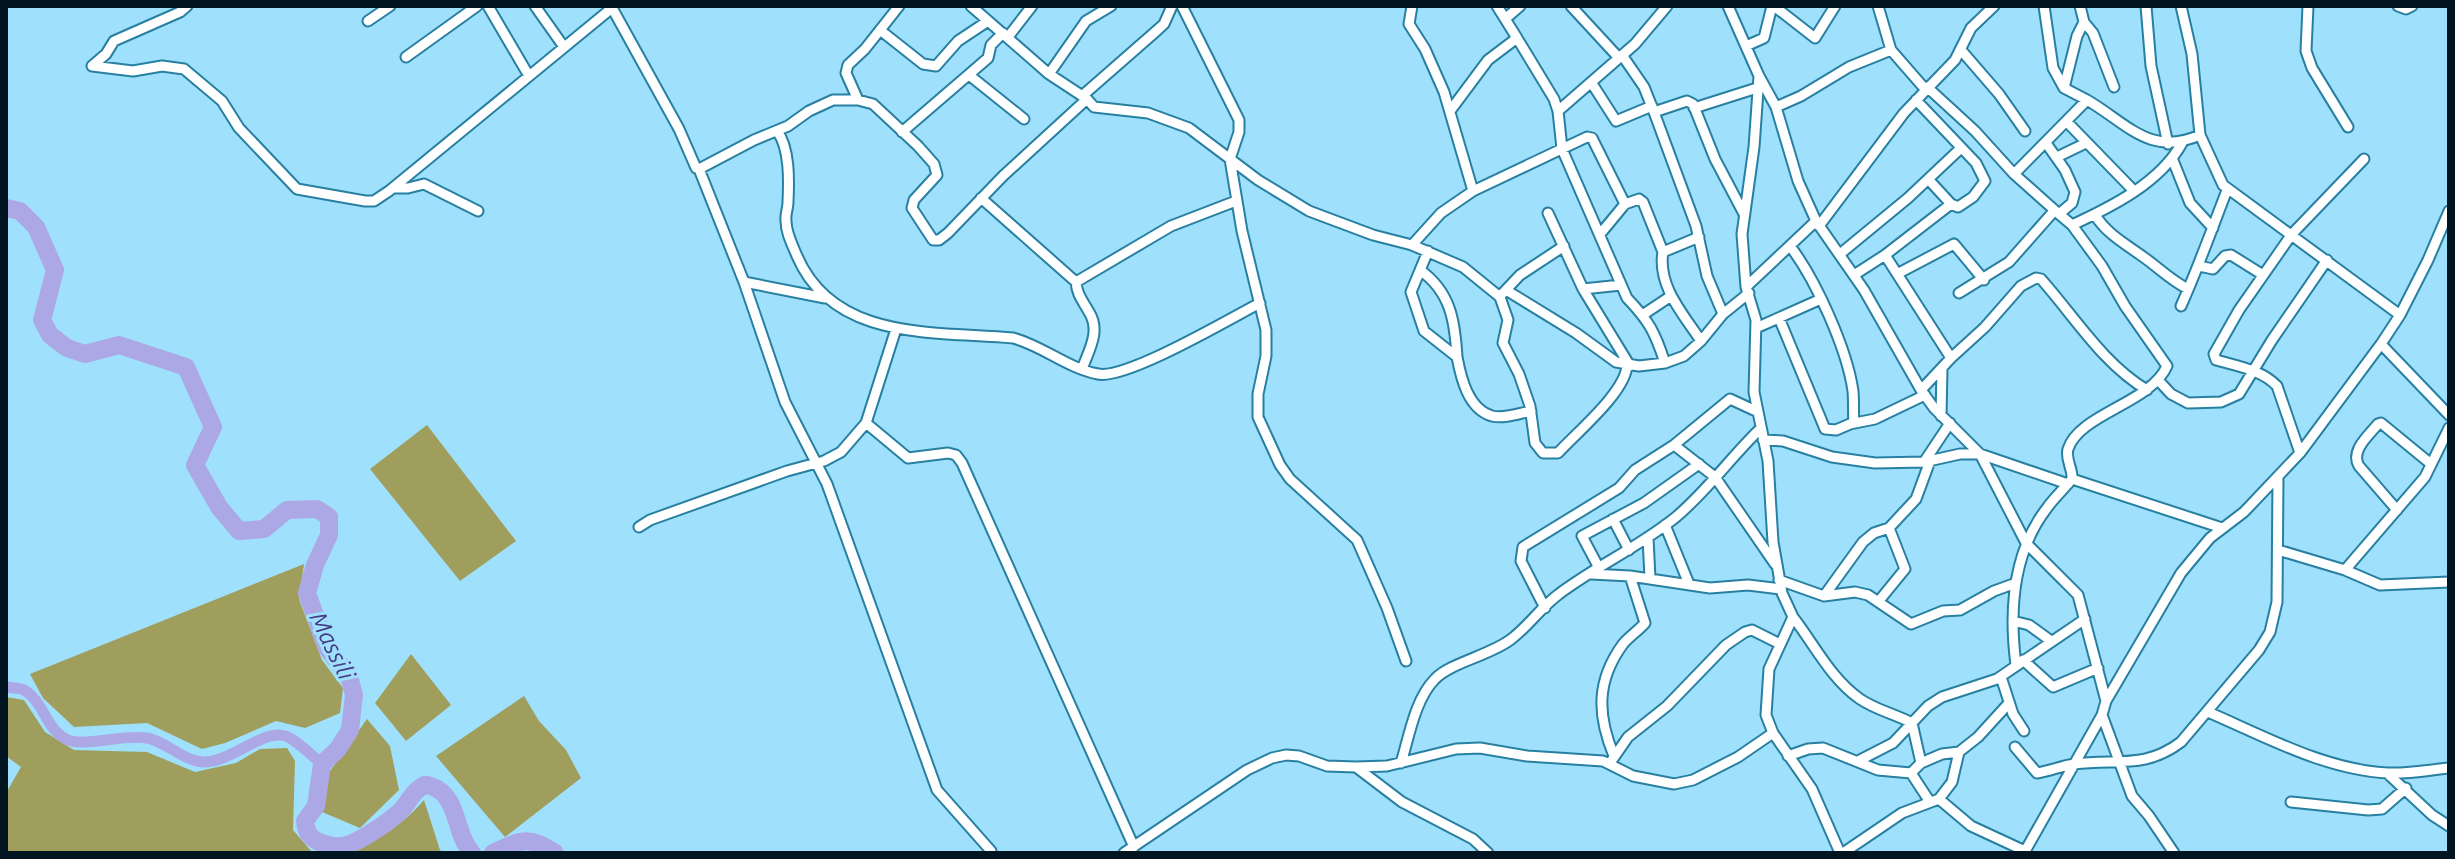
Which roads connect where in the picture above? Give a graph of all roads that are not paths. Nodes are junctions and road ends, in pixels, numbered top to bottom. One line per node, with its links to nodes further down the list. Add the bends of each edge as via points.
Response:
1 (187, 6): 83 (street, via 114,41 92,66 184,69 222,101 239,128 297,189 374,201)
2 (390, 6): 33 (street)
3 (477, 6): 43 (street)
4 (488, 6): 47 (street)
5 (535, 6): 40 (street)
6 (899, 6): 36 (street)
7 (971, 6): 34 (street)
8 (1032, 6): 37 (street)
9 (1111, 6): 45 (street, via 1086,21)
10 (1172, 6): 54 (street, via 1164,24)
11 (1182, 6): 78 (street, via 1239,120)
12 (1412, 6): 61 (street, via 1409,24)
13 (1497, 6): 32 (street)
14 (1520, 6): 32 (street)
15 (1571, 6): 44 (street)
16 (1667, 6): 44 (street)
17 (1728, 6): 39 (street)
18 (1773, 6): 19 (street, via 1815,38); 39 (street, via 1764,38)
19 (1835, 6)
20 (1878, 6): 41 (street)
21 (1977, 6): 31 (street)
22 (1994, 6): 31 (street)
23 (2044, 6): 53 (street, via 2050,61)
24 (2080, 6): 35 (street)
25 (2146, 6): 73 (street, via 2151,66)
26 (2181, 6): 69 (street)
27 (2308, 6): 65 (street, via 2306,51)
28 (2398, 6): 29 (street)
29 (2412, 6)
30 (612, 7): 40 (street); 80 (street)
31 (1983, 16): 42 (street, via 1968,31)
32 (1505, 19): 38 (street)
33 (368, 21)
34 (988, 21): 36 (street, via 958,41 936,66 923,64); 37 (street)
35 (2084, 22): 50 (street); 53 (street)
36 (880, 30): 55 (street, via 846,70)
37 (1005, 35): 45 (street); 46 (street)
38 (1517, 38): 61 (street, via 1492,56); 62 (street)
39 (1746, 46): 48 (street)
40 (564, 47): 47 (street)
41 (1891, 50): 52 (street); 58 (street)
42 (1961, 50): 52 (street); 67 (street)
43 (406, 57)
44 (1620, 57): 49 (street); 60 (street, via 1644,87)
45 (1049, 74): 54 (street)
46 (969, 75): 63 (street); 68 (street)
47 (529, 76): 83 (street)
48 (1759, 76): 51 (street); 58 (street)
49 (1591, 82): 60 (street, via 1616,121); 62 (street)
50 (2114, 87)
51 (1757, 88): 59 (street); 95 (street)
52 (1926, 88): 56 (street); 81 (street)
53 (2064, 88): 57 (street)
54 (1084, 98): 78 (street, via 1094,107 1148,113 1189,128); 87 (street)
55 (858, 100): 66 (street, via 833,100); 68 (street, via 873,104)
56 (1916, 100): 75 (street); 97 (street)
57 (2087, 100): 64 (street); 73 (street, via 2149,140)
58 (1776, 107): 97 (street, via 1798,181)
59 (1694, 108): 60 (street, via 1687,101); 95 (street)
60 (1653, 109): 102 (street)
61 (1450, 111): 85 (street)
62 (1558, 111): 74 (street)
63 (1024, 119)
64 (2067, 122): 70 (street); 71 (street)
65 (2348, 127)
66 (777, 131): 80 (street); 126 (street, via 787,164 789,237)
67 (2025, 131)
68 (902, 132): 87 (street, via 936,170 912,208 933,240 948,233)
69 (2200, 135): 72 (street); 84 (street)
70 (2046, 143): 76 (street); 81 (street)
71 (2086, 143): 76 (street); 86 (street)
72 (2182, 143): 73 (street); 77 (street)
73 (2168, 144)
74 (1562, 149): 85 (street); 89 (street, via 1592,138); 100 (street)
75 (1960, 149): 82 (street); 90 (street, via 1982,171 1985,184 1962,206)
76 (2057, 157): 93 (street, via 2076,196)
77 (2172, 158): 86 (street); 99 (street, via 2190,203)
78 (1230, 159): 88 (street); 103 (street, via 1309,211)
79 (2364, 159): 101 (street)
80 (699, 169): 117 (street)
81 (2014, 174): 93 (street)
82 (1928, 179): 90 (street); 108 (street)
83 (393, 188): 91 (street, via 424,184)
84 (2227, 190): 99 (street); 101 (street)
85 (1473, 191): 103 (street, via 1441,213)
86 (2134, 191): 96 (street)
87 (981, 198): 118 (street)
88 (1236, 201): 118 (street, via 1171,226); 128 (street)
89 (1625, 204): 100 (street); 107 (street, via 1643,202)
90 (1951, 204): 109 (street)
91 (478, 211)
92 (2449, 211): 132 (street)
93 (2056, 212): 98 (street); 116 (street, via 2009,262)
94 (1548, 213): 104 (street)
95 (1744, 214): 122 (street)
96 (2095, 215): 98 (street); 121 (street, via 2115,238)
97 (1818, 223): 105 (street); 108 (street)
98 (2072, 225): 145 (street, via 2166,363)
99 (2213, 228): 111 (street)
100 (1601, 233): 119 (street)
101 (2292, 234): 110 (street); 115 (street)
102 (1699, 237): 107 (street); 131 (street)
103 (1412, 245): 106 (street)
104 (1564, 246): 120 (street); 124 (street, via 1520,275)
105 (1790, 246): 122 (street); 127 (street)
106 (1428, 251): 112 (street); 124 (street)
107 (1663, 252): 125 (street)
108 (1840, 254): 114 (street)
109 (1885, 255): 113 (street); 114 (street)
110 (2327, 260): 132 (street); 144 (street)
111 (2199, 266): 115 (street, via 2213,269 2230,254); 121 (street)
112 (1420, 270): 138 (street, via 1450,307); 138 (street, via 1411,298 1424,330)
113 (1897, 274): 116 (street, via 1954,244); 139 (street)
114 (1854, 275): 147 (street)
115 (2263, 275): 144 (street, via 2213,356)
116 (1984, 280): 123 (street)
117 (744, 282): 126 (street); 162 (street, via 785,402)
118 (1076, 282): 142 (street, via 1095,326)
119 (1621, 285): 120 (street); 130 (street)
120 (1583, 289): 141 (street)
121 (2188, 289): 129 (street)
122 (1747, 290): 131 (street); 134 (street)
123 (1959, 293)
124 (1503, 294): 141 (street); 148 (street, via 1508,320 1503,343)
125 (1671, 296): 130 (street); 136 (street)
126 (825, 298): 135 (street)
127 (1821, 299): 133 (street); 153 (street, via 1850,378)
128 (1260, 303): 142 (street, via 1128,368 1105,375); 195 (street, via 1266,356 1258,417 1290,479 1357,540)
129 (2181, 306)
130 (1644, 314): 140 (street)
131 (1723, 314): 136 (street)
132 (2400, 315): 137 (street)
133 (1779, 318): 134 (street); 153 (street, via 1823,427 1834,431)
134 (1756, 328): 149 (street)
135 (896, 329): 142 (street, via 1013,338); 152 (street)
136 (1701, 341): 140 (street)
137 (2381, 344): 150 (street); 159 (street)
138 (1457, 357): 148 (street, via 1470,397 1488,414)
139 (1951, 358): 143 (street); 146 (street, via 2021,286 2039,278 2124,376)
140 (1665, 363): 141 (street)
141 (1628, 366): 148 (street, via 1621,384 1556,454 1543,453 1537,446)
142 (1082, 369)
143 (1942, 369): 147 (street); 151 (street)
144 (2254, 371): 145 (street, via 2239,394 2216,403 2182,402); 159 (street, via 2277,386)
145 (2158, 380): 146 (street)
146 (2147, 390): 167 (street, via 2074,439 2067,454)
147 (1923, 393): 151 (street); 153 (street, via 1889,414)
148 (1531, 411)
149 (1756, 411): 156 (street); 158 (street, via 1730,399)
150 (2449, 415)
151 (1941, 416): 154 (street)
152 (866, 423): 162 (street, via 841,452); 223 (street, via 908,458 948,453 962,463)
153 (1854, 423)
154 (1950, 423): 160 (street); 161 (street)
155 (2449, 428): 164 (street)
156 (1760, 429): 157 (street); 165 (street)
157 (1763, 440): 161 (street, via 1852,461); 178 (street)
158 (1674, 445): 163 (street); 189 (street, via 1635,470 1619,488 1523,547 1521,561)
159 (2300, 453): 166 (street)
160 (1980, 454): 161 (street); 167 (street); 175 (street)
161 (1927, 461): 172 (street, via 1920,491)
162 (817, 463): 171 (street); 224 (street, via 937,790)
163 (1699, 464): 165 (street); 169 (street)
164 (2431, 464): 168 (street); 168 (street, via 2386,424 2378,424 2356,452 2356,460)
165 (1715, 477): 170 (street); 178 (street)
166 (2278, 477): 173 (street); 177 (street)
167 (2070, 482): 173 (street); 175 (street, via 2046,508)
168 (2397, 510): 179 (street)
169 (1613, 519): 176 (street); 180 (street, via 1582,537)
170 (1665, 525): 174 (street); 185 (street)
171 (639, 527)
172 (1889, 528): 187 (street, via 1863,542); 188 (street, via 1905,569)
173 (2222, 528): 199 (street, via 2181,573)
174 (1648, 538): 176 (street); 182 (street)
175 (2026, 543): 184 (street); 191 (street, via 2075,590)
176 (1629, 550): 180 (street)
177 (2278, 550): 179 (street); 201 (street, via 2277,602 2270,632)
178 (1777, 567): 186 (street)
179 (2345, 570): 183 (street, via 2380,585)
180 (1594, 571): 181 (street); 189 (street)
181 (1630, 576): 182 (street); 209 (street, via 1645,624 1618,653 1603,689 1601,710)
182 (1650, 578): 185 (street)
183 (2449, 582)
184 (2016, 583): 188 (street, via 1960,610 1911,624); 192 (street)
185 (1689, 584): 186 (street)
186 (1780, 584): 187 (street); 190 (street)
187 (1824, 596): 188 (street, via 1855,592)
188 (1878, 602)
189 (1545, 608): 211 (street, via 1509,641 1435,678)
190 (1793, 617): 194 (street); 203 (street, via 1854,694)
191 (2085, 619): 193 (street); 197 (street)
192 (2013, 621): 193 (street); 196 (street)
193 (2051, 641): 196 (street)
194 (1780, 644): 205 (street, via 1767,682 1766,715); 209 (street, via 1752,630 1734,639 1628,737)
195 (1406, 661)
196 (2020, 662): 197 (street, via 2053,687); 198 (street)
197 (2098, 668): 199 (street)
198 (2001, 677): 200 (street); 203 (street, via 1942,697)
199 (2106, 701): 202 (street)
200 (2009, 703): 204 (street); 207 (street)
201 (2208, 712): 214 (street, via 2168,752); 218 (street, via 2300,752)
202 (2102, 715): 213 (street); 214 (street)
203 (1912, 723): 210 (street, via 1893,743); 212 (street)
204 (2024, 731)
205 (1773, 733): 208 (street); 209 (street, via 1685,782 1641,778)
206 (2015, 747): 213 (street, via 2037,773)
207 (1959, 752): 212 (street); 220 (street, via 1952,782)
208 (1788, 756): 210 (street, via 1823,748); 228 (street, via 1817,799)
209 (1612, 759): 211 (street, via 1473,748)
210 (1858, 761): 217 (street, via 1878,770)
211 (1401, 763): 215 (street)
212 (1921, 763): 217 (street)
213 (2074, 764): 214 (street); 225 (street)
214 (2119, 764): 229 (street, via 2132,796)
215 (1356, 767): 223 (street, via 1314,764 1299,756 1272,758); 227 (street, via 1402,802 1473,839)
216 (2449, 768): 218 (street)
217 (1911, 773): 220 (street)
218 (2387, 773): 219 (street)
219 (2406, 788): 221 (street, via 2382,809); 222 (street)
220 (1934, 801): 225 (street); 228 (street, via 1902,813)
221 (2291, 802)
222 (2449, 826)
223 (1134, 847): 226 (street)
224 (991, 851)
225 (2024, 852)
226 (1124, 853)
227 (1488, 853)
228 (1842, 853)
229 (2174, 853)

